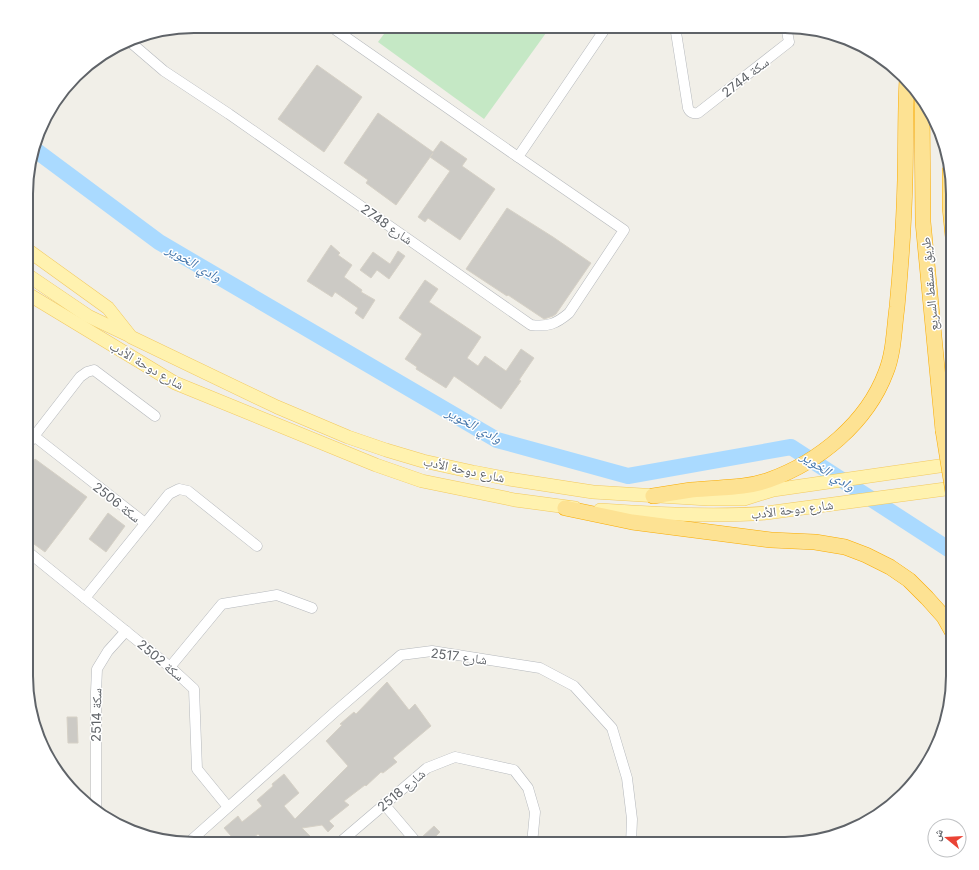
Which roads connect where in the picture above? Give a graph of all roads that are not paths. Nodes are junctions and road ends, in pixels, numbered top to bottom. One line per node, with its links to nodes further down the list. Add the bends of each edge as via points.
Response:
1 (340, 33): 8 (street)
2 (601, 33): 8 (street)
3 (675, 33): 4 (street, سكة 2744, via 688,108 693,113 698,113 789,42)
4 (787, 33)
5 (133, 45): 8 (street, شارع 2748, via 164,71 531,325 542,326 559,322 569,312 624,230)
6 (907, 89): 19 (highway, via 905,188 898,295 891,358 879,388 846,434 801,465 770,479 734,488 691,490)
7 (922, 110): 16 (highway, طريق مسقط السريع, bridge, via 923,222)
8 (518, 157)
9 (33, 254): 12 (main road, شارع دوحة الأدب, via 108,308)
10 (33, 279): 12 (main road, via 88,316)
11 (33, 298): 20 (main road, شارع دوحة الأدب, via 176,383 369,462 422,481)
12 (131, 337): 19 (main road, شارع دوحة الأدب, via 277,407 386,450 423,461 509,479 593,492)
13 (155, 416): 14 (street, سكة 2506, via 94,370 80,377)
14 (33, 437)
15 (33, 441): 21 (street, سكة 2506)
16 (946, 449)
17 (946, 465): 19 (main road, شارع دوحة الأدب, via 773,490 744,498)
18 (946, 489): 20 (main road, شارع دوحة الأدب, via 735,516)
19 (653, 496)
20 (566, 508): 26 (highway, via 632,522 845,547 890,567 909,580)
21 (145, 523): 22 (street, via 169,494 179,489 188,491); 24 (street, سكة 2506)
22 (257, 546)
23 (33, 556): 24 (street, 2502 سكة)
24 (85, 598): 27 (street, 2502 سكة)
25 (312, 608): 28 (street, via 277,595 222,604)
26 (946, 621)
27 (126, 631): 28 (street, 2502 سكة); 29 (street, سكة 2514, via 108,651 97,669)
28 (170, 666): 31 (street, 2502 سكة, via 194,689 197,769)
29 (96, 804)
30 (384, 804): 33 (street, 2518 شارع); 34 (street); 35 (street, 2518 شارع, via 427,768 455,757 514,770 528,788 535,812)
31 (228, 807): 32 (street, 2517 شارع); 36 (street, 2517 شارع, via 401,656 432,651 540,668 574,686 612,728 627,778 632,819)
32 (195, 837)
33 (346, 837)
34 (412, 837)
35 (533, 837)
36 (631, 837)

